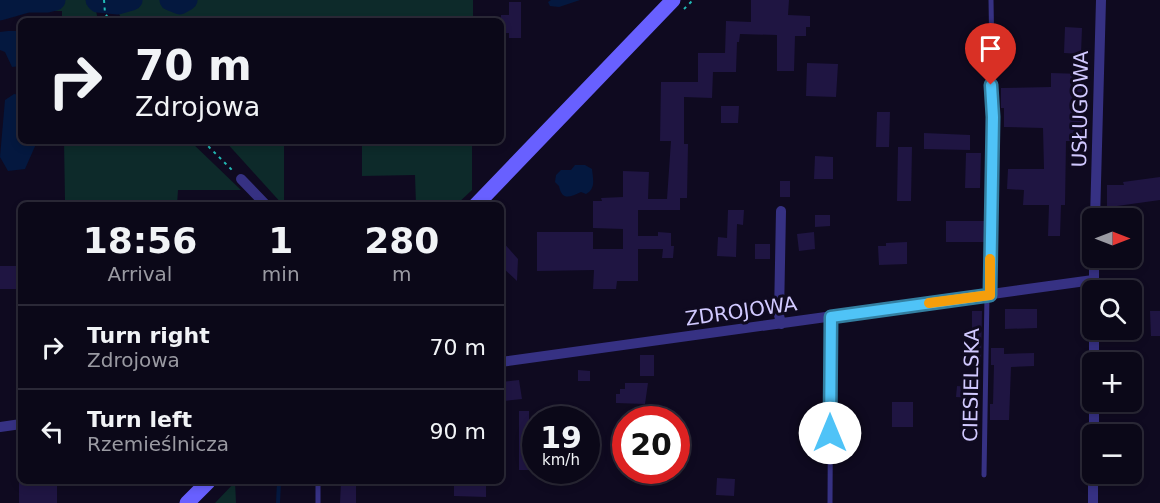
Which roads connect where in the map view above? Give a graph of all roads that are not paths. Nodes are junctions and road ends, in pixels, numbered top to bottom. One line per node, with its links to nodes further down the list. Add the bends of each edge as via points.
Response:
1 (673, 0): 6 (street)
2 (991, 0): 10 (lane, CIESIELSKA, via 993,117)
3 (1101, 0): 7 (street, USŁUGOWA)
4 (241, 179): 5 (street)
5 (263, 202)
6 (479, 202)
7 (1095, 208)
8 (781, 211): 12 (street)
9 (1082, 287): 10 (street, ZDROJOWA)
10 (988, 295): 11 (street, ZDROJOWA); 16 (lane, CIESIELSKA)
11 (831, 317): 12 (street, ZDROJOWA); 22 (lane)
12 (780, 324): 13 (street, ZDROJOWA)
13 (504, 362)
14 (18, 424): 15 (street)
15 (0, 427)
16 (984, 475)
17 (206, 484): 20 (street)
18 (318, 484): 21 (lane)
19 (1093, 484): 23 (street)
20 (187, 503)
21 (318, 503)
22 (830, 503)
23 (1093, 503)

